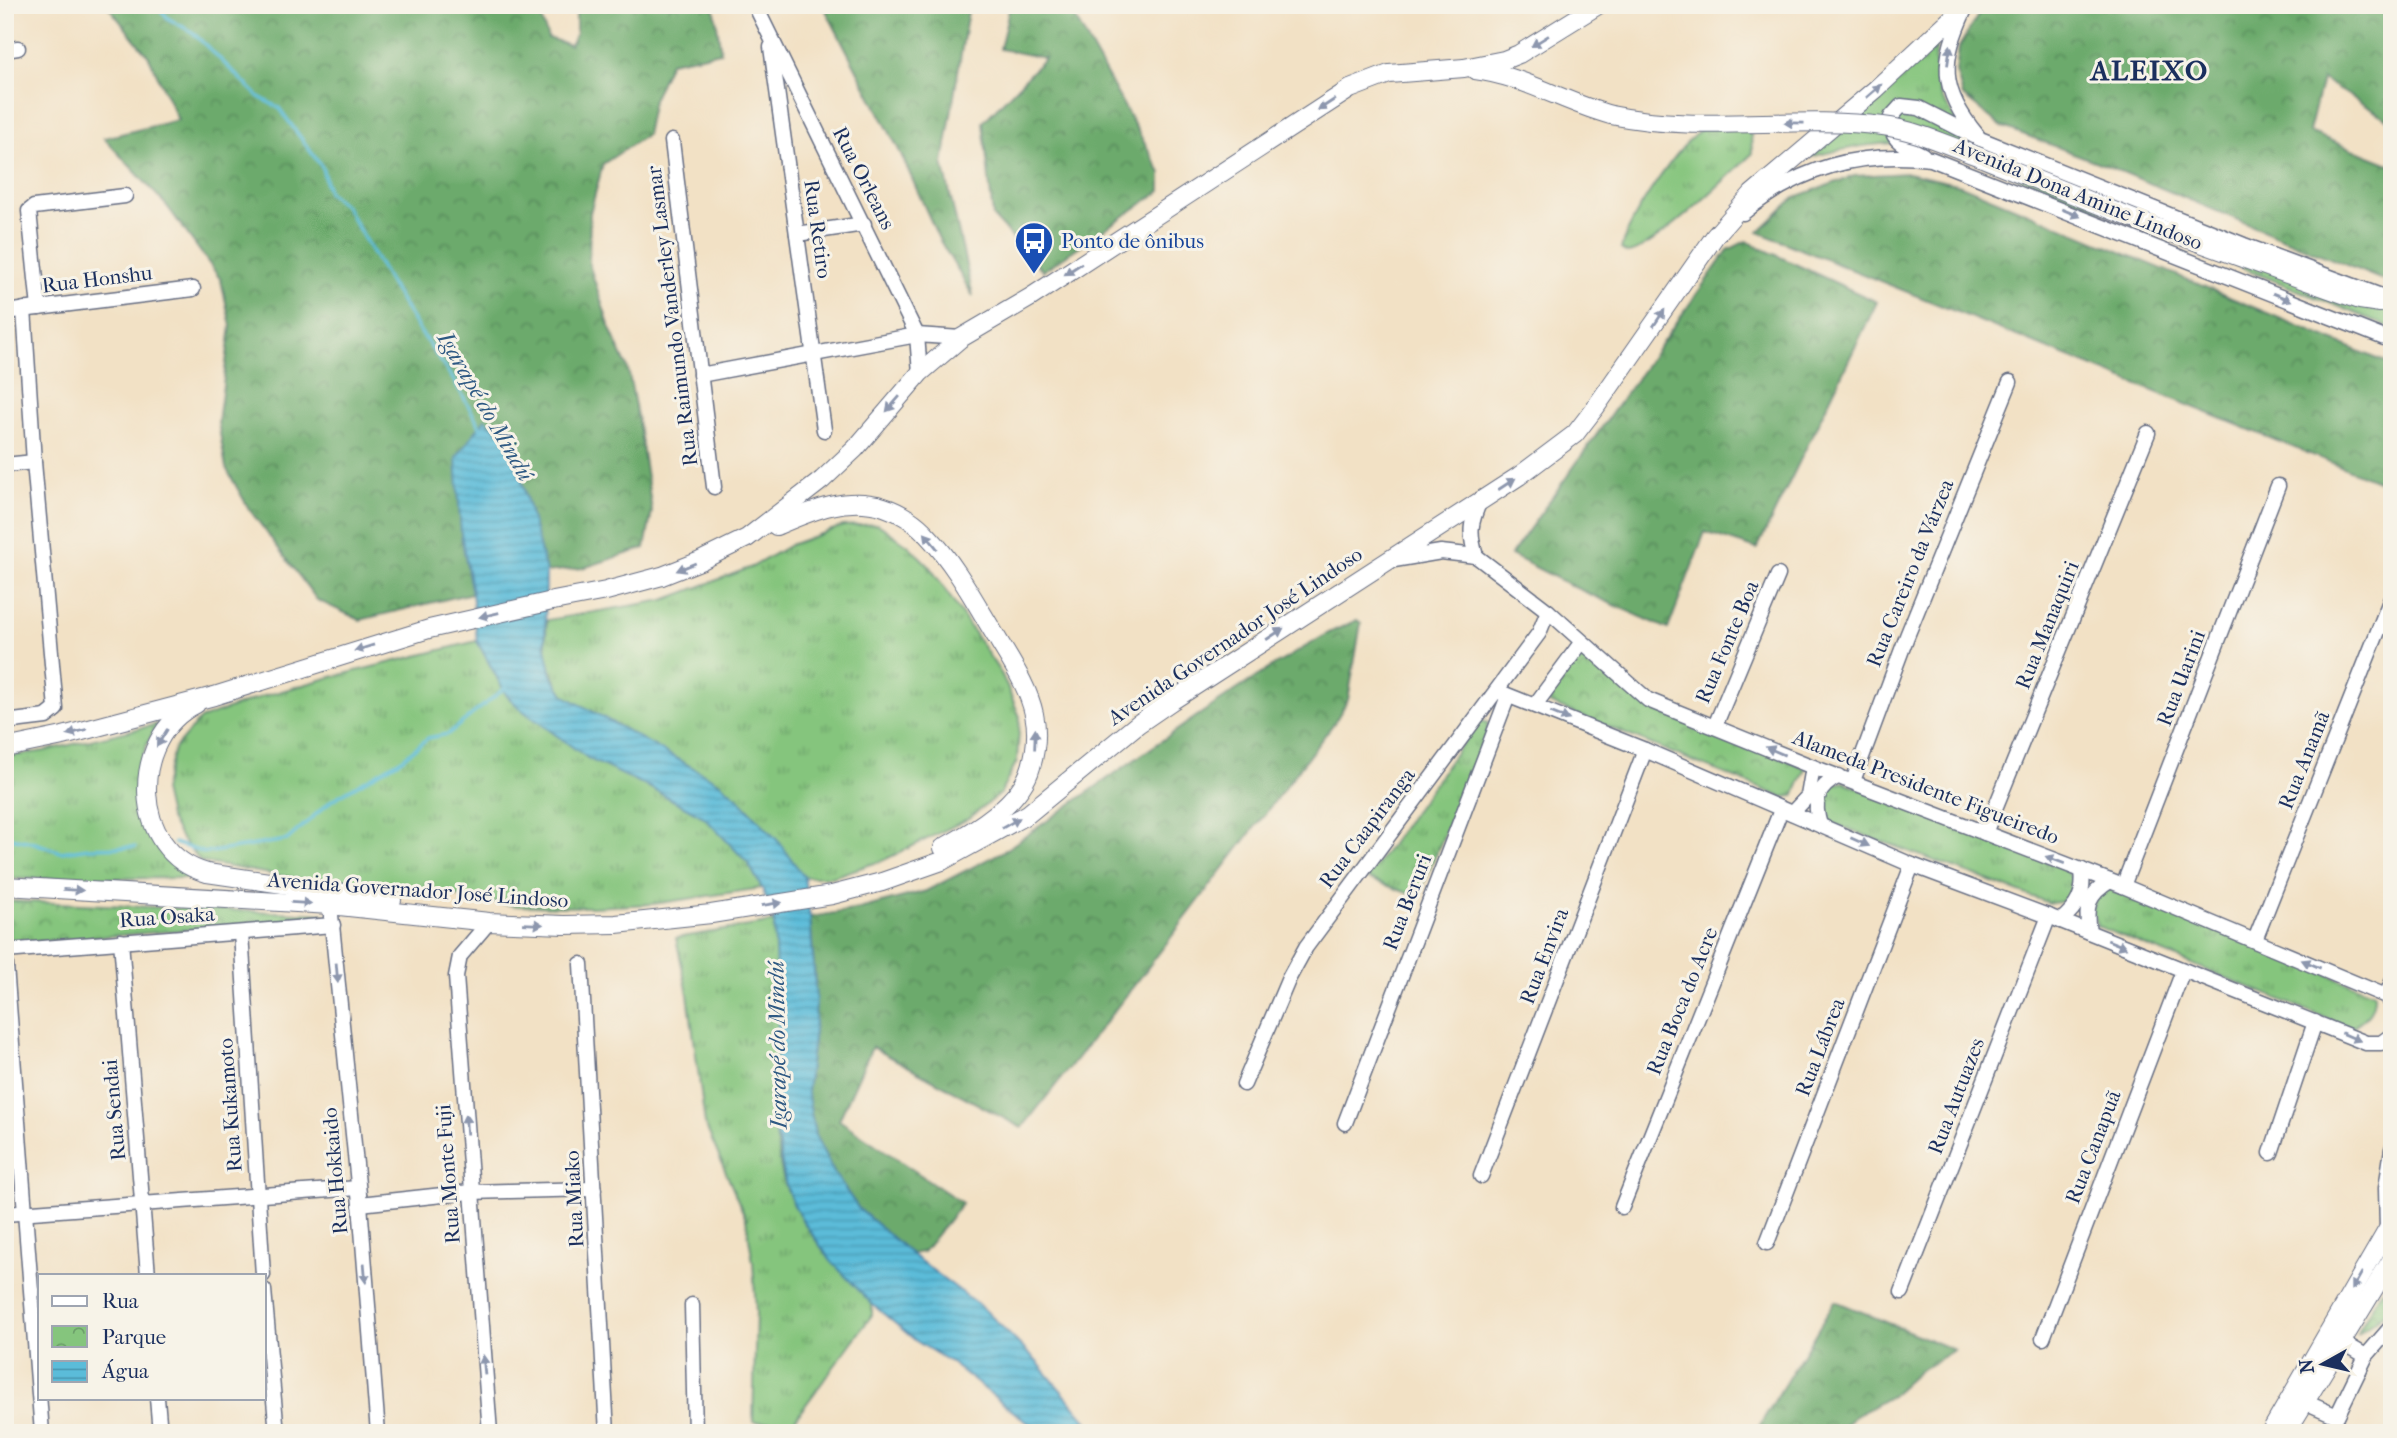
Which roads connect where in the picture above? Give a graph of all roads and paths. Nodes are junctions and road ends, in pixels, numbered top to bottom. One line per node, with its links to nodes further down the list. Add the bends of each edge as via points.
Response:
1 (755, 5): 4 (street, Rua Orleans)
2 (1598, 5): 5 (main road, one-way to 5, via 1519,54)
3 (1967, 5): 7 (street, Avenida Dona Amine Lindoso, one-way to 3, via 1951,92 1947,67 1952,38); 12 (main road, Avenida Governador José Lindoso, one-way to 3, via 1752,194)
4 (769, 35): 10 (street, Rua Orleans); 11 (street, Rua Retiro)
5 (1464, 68): 7 (main road, one-way to 5, bridge, via 1884,126 1643,121 1596,111 1532,84); 18 (main road, one-way to 18, via 1390,74 1350,89)
6 (672, 141): 22 (street, Rua Raimundo Vanderley Lasmar)
7 (1980, 148): 8 (street, via 1919,108 1901,106 1891,117 1892,134); 14 (main road, via 2139,221 2361,300)
8 (1931, 159): 12 (street, Avenida Dona Amine Lindoso, via 1899,155 1825,167 1783,184); 19 (street, Avenida Dona Amine Lindoso, one-way to 19)
9 (125, 197): 15 (street, via 34,206 29,211)
10 (864, 224): 11 (street); 17 (street, Rua Orleans)
11 (797, 234): 20 (street, Rua Retiro)
12 (1715, 236): 30 (main road, Avenida Governador José Lindoso, one-way to 12, via 1575,433)
13 (193, 289): 15 (street, Rua Honshu)
14 (2392, 301)
15 (32, 308): 16 (street, Rua Honshu); 26 (street)
16 (5, 312)
17 (917, 335): 18 (street); 20 (street); 21 (street, Rua Orleans)
18 (961, 338): 21 (main road)
19 (2392, 341)
20 (814, 354): 22 (street); 24 (street, Rua Retiro)
21 (920, 373): 31 (main road, one-way to 31, via 855,449)
22 (700, 375): 28 (street, Rua Raimundo Vanderley Lasmar)
23 (2010, 382): 48 (street, Rua Careiro da Várzea)
24 (824, 430)
25 (2148, 433): 51 (street, Rua Manaquiri)
26 (34, 462): 27 (street); 42 (street, via 56,709 51,715)
27 (5, 465)
28 (714, 486)
29 (2278, 486): 55 (street, Rua Uarini)
30 (1480, 501): 32 (street, via 1472,520); 33 (main road, Avenida Governador José Lindoso)
31 (747, 538): 40 (main road, one-way to 40, via 662,576 429,629); 54 (main road, one-way to 31, via 993,818 1017,792 1031,770 1037,742 1027,691 972,596 936,546 899,514 863,503 836,505)
32 (1476, 556): 33 (street, via 1441,552); 36 (street, Alameda Presidente Figueiredo)
33 (1385, 562): 54 (main road, Avenida Governador José Lindoso, one-way to 33, via 942,861 1028,814 1139,724)
34 (1778, 575): 43 (street, Rua Fonte Boa)
35 (2392, 596): 64 (street, Rua Anamã)
36 (1548, 611): 37 (street, Rua Caapiranga); 38 (street, Alameda Presidente Figueiredo)
37 (1539, 633): 38 (street, via 1552,628); 39 (street, Rua Caapiranga)
38 (1579, 641): 41 (street); 43 (street, Alameda Presidente Figueiredo, via 1642,697)
39 (1502, 694): 41 (street); 72 (street, Rua Caapiranga, via 1306,947); 73 (street, Rua Beruri)
40 (214, 696): 44 (main road, one-way to 44); 58 (main road, one-way to 58, via 189,708 169,726 147,776 150,815 171,855 207,873 396,901)
41 (1535, 705): 45 (street, one-way to 45)
42 (5, 722)
43 (1715, 726): 46 (street, Alameda Presidente Figueiredo, one-way to 43)
44 (5, 748)
45 (1645, 750): 49 (street); 76 (street, Rua Envira)
46 (1813, 767): 47 (street, Alameda Presidente Figueiredo); 49 (street, Rua Boca do Acre, via 1808,796)
47 (1839, 776): 48 (street, Alameda Presidente Figueiredo); 50 (street, via 1820,792 1816,808)
48 (1853, 781): 51 (street, Alameda Presidente Figueiredo)
49 (1786, 811): 50 (street); 83 (street, Rua Boca do Acre)
50 (1820, 825): 52 (street, one-way to 52)
51 (1985, 832): 53 (street, Alameda Presidente Figueiredo, one-way to 51)
52 (1912, 865): 59 (street); 87 (street, Rua Lábrea)
53 (2081, 870): 55 (street, Alameda Presidente Figueiredo); 59 (street, Rua Autuazes, via 2081,898 2071,912)
54 (882, 881): 60 (main road, Avenida Governador José Lindoso, one-way to 54, via 615,924 711,914 832,895)
55 (2117, 883): 62 (street, Rua Uarini, via 2092,895); 64 (street, Alameda Presidente Figueiredo)
56 (5, 886): 57 (main road, Avenida Governador José Lindoso, one-way to 57)
57 (330, 905): 58 (main road, Avenida Governador José Lindoso); 61 (street, Rua Hokkaido)
58 (416, 913): 60 (main road, Avenida Governador José Lindoso)
59 (2054, 918): 62 (street); 92 (street, Rua Autuazes)
60 (489, 922): 79 (street, Rua Monte Fuji, one-way to 60, via 456,976 460,956)
61 (333, 925): 63 (street, Rua Osaka); 77 (street, Rua Hokkaido, one-way to 77)
62 (2089, 932): 68 (street, one-way to 68)
63 (241, 933): 65 (street, Rua Osaka); 80 (street, Rua Kukamoto)
64 (2255, 940): 69 (street, Alameda Presidente Figueiredo, one-way to 64)
65 (121, 941): 66 (street, Rua Osaka); 81 (street, Rua Sendai)
66 (5, 952): 84 (street)
67 (581, 964): 78 (street, Rua Miako)
68 (2183, 971): 70 (street); 96 (street, Rua Canapuã)
69 (2390, 994)
70 (2315, 1022): 71 (street, one-way to 71, via 2366,1043 2381,1043); 75 (street)
71 (2392, 1035)
72 (1244, 1084)
73 (1345, 1123)
74 (2392, 1149): 86 (street, via 2386,1188)
75 (2271, 1153)
76 (1481, 1176)
77 (358, 1188): 80 (street); 82 (street, Rua Hokkaido)
78 (594, 1189): 79 (street); 108 (street, Rua Miako)
79 (470, 1192): 82 (street); 107 (street, Rua Monte Fuji, one-way to 79)
80 (257, 1195): 81 (street); 90 (street, Rua Kukamoto)
81 (143, 1203): 84 (street); 89 (street, Rua Sendai)
82 (360, 1205): 106 (street, Rua Hokkaido, one-way to 106)
83 (1622, 1207)
84 (26, 1212): 85 (street); 99 (street)
85 (5, 1214)
86 (2389, 1226): 110 (main road, one-way to 110)
87 (1767, 1243)
88 (2392, 1259): 91 (main road)
89 (148, 1274)
90 (263, 1274)
91 (2386, 1281): 97 (main road)
92 (1902, 1292)
93 (692, 1305): 109 (street)
94 (266, 1314): 105 (street)
95 (2392, 1326): 98 (street)
96 (2043, 1338)
97 (2342, 1342): 98 (street); 102 (main road)
98 (2366, 1356): 102 (street, via 2336,1416)
99 (38, 1378)
100 (40, 1400): 103 (street)
101 (157, 1400): 104 (street)
102 (2305, 1402): 111 (main road)
103 (42, 1433)
104 (160, 1433)
105 (276, 1433)
106 (378, 1433)
107 (490, 1433)
108 (607, 1433)
109 (695, 1433)
110 (2270, 1433)
111 (2286, 1433)

